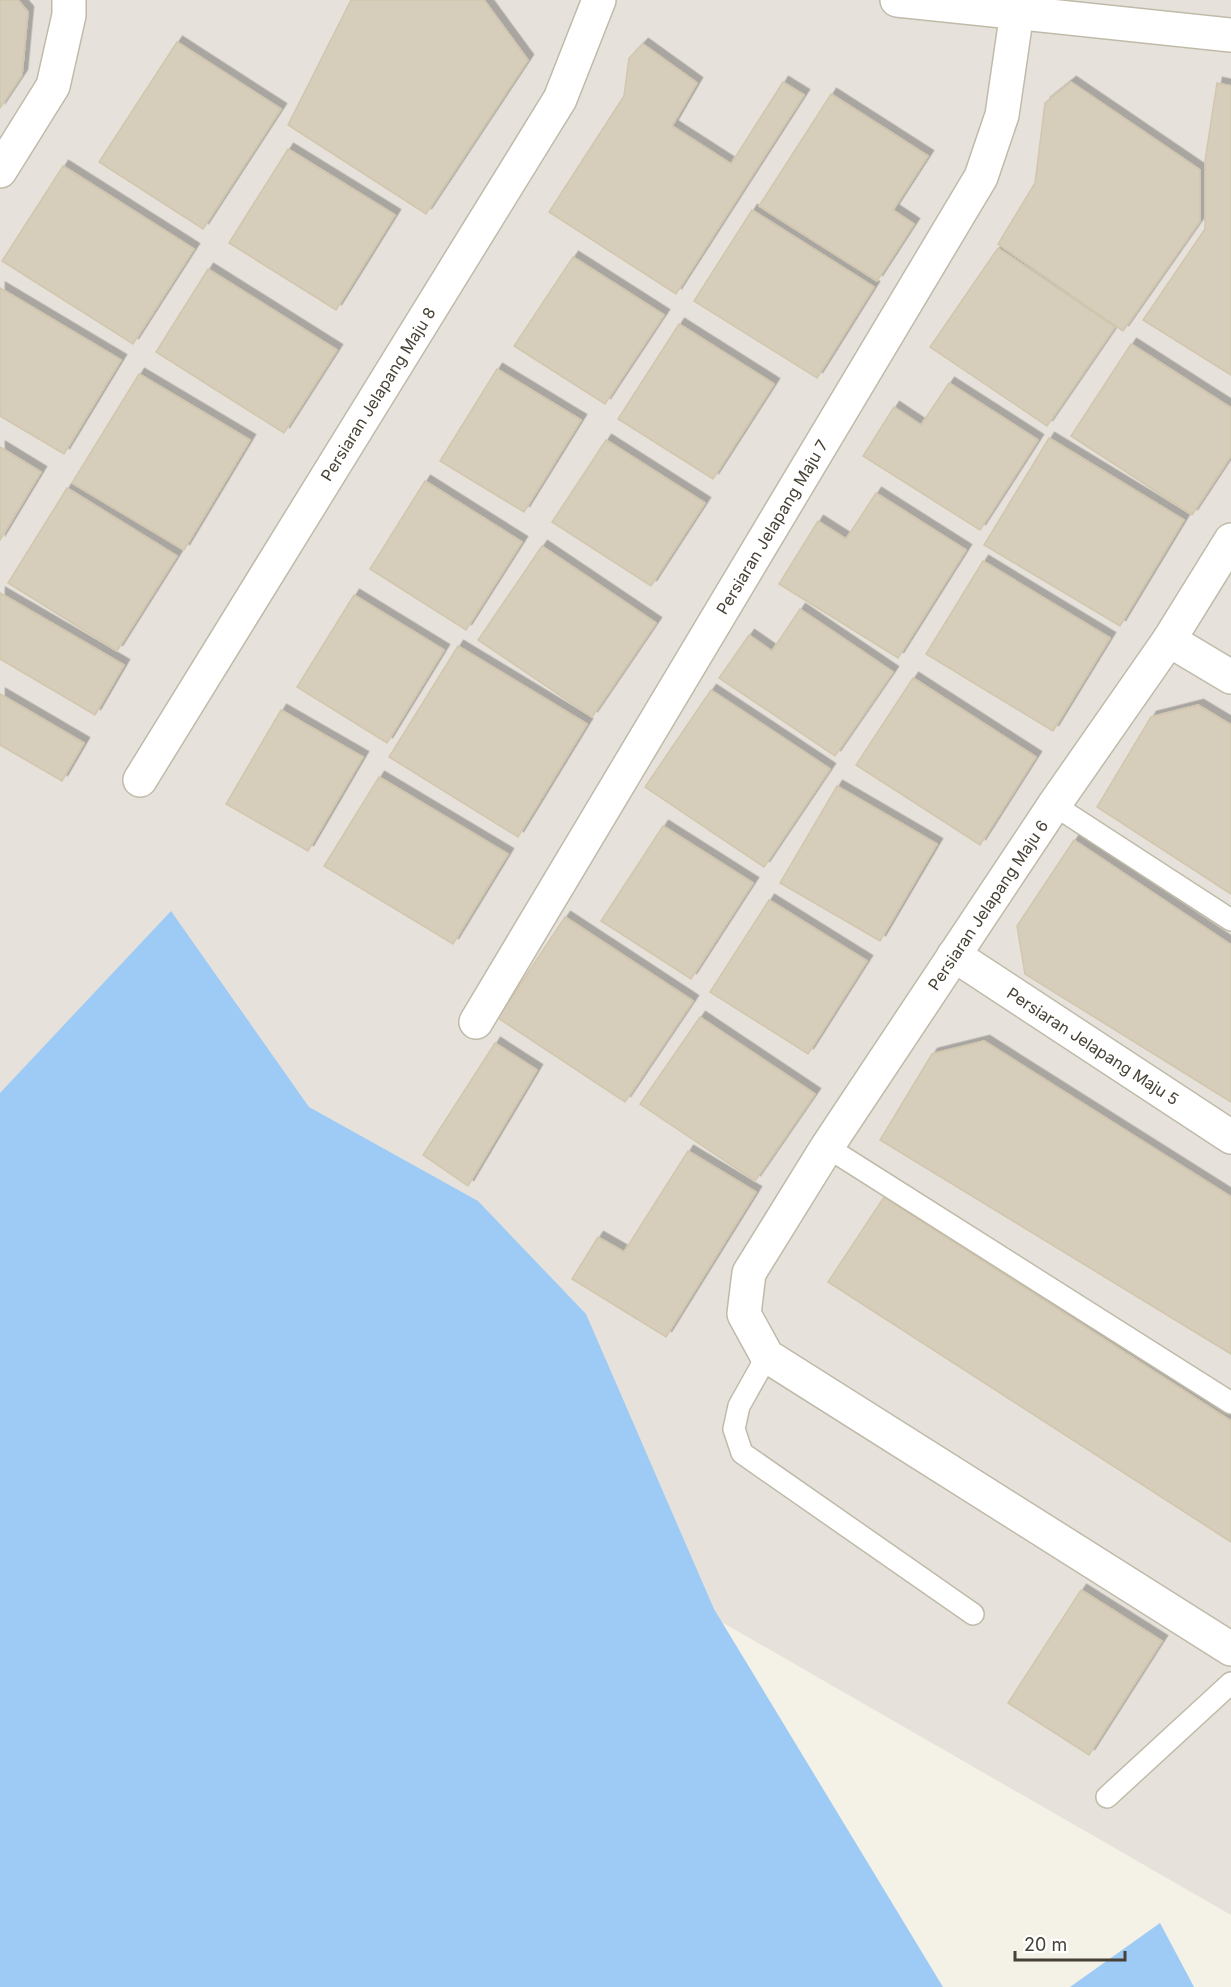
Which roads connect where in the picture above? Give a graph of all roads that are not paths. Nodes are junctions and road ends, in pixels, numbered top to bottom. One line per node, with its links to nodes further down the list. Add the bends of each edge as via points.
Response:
1 (69, 0): 6 (street, via 53,86)
2 (599, 0): 10 (street, Persiaran Jelapang Maju 8, via 560,99)
3 (897, 0): 4 (street)
4 (1017, 12): 5 (street); 14 (street, Persiaran Jelapang Maju 7, via 1002,115 981,177)
5 (1231, 35)
6 (0, 171)
7 (1231, 540): 8 (street, Persiaran Jelapang Maju 6)
8 (1169, 640): 9 (street); 11 (street, Persiaran Jelapang Maju 6)
9 (1231, 677)
10 (140, 780)
11 (1054, 805): 12 (lane); 13 (street, Persiaran Jelapang Maju 6)
12 (1231, 920)
13 (954, 955): 15 (street, Persiaran Jelapang Maju 5); 16 (street, Persiaran Jelapang Maju 6)
14 (476, 1022)
15 (1231, 1137)
16 (827, 1147): 17 (street, Persiaran Jelapang Maju 6, via 748,1273 744,1314); 18 (lane)
17 (767, 1356): 19 (lane, via 739,1406 734,1429 742,1453); 20 (street)
18 (1231, 1403)
19 (973, 1614)
20 (1231, 1649)
21 (1231, 1683): 22 (lane)
22 (1107, 1797)

